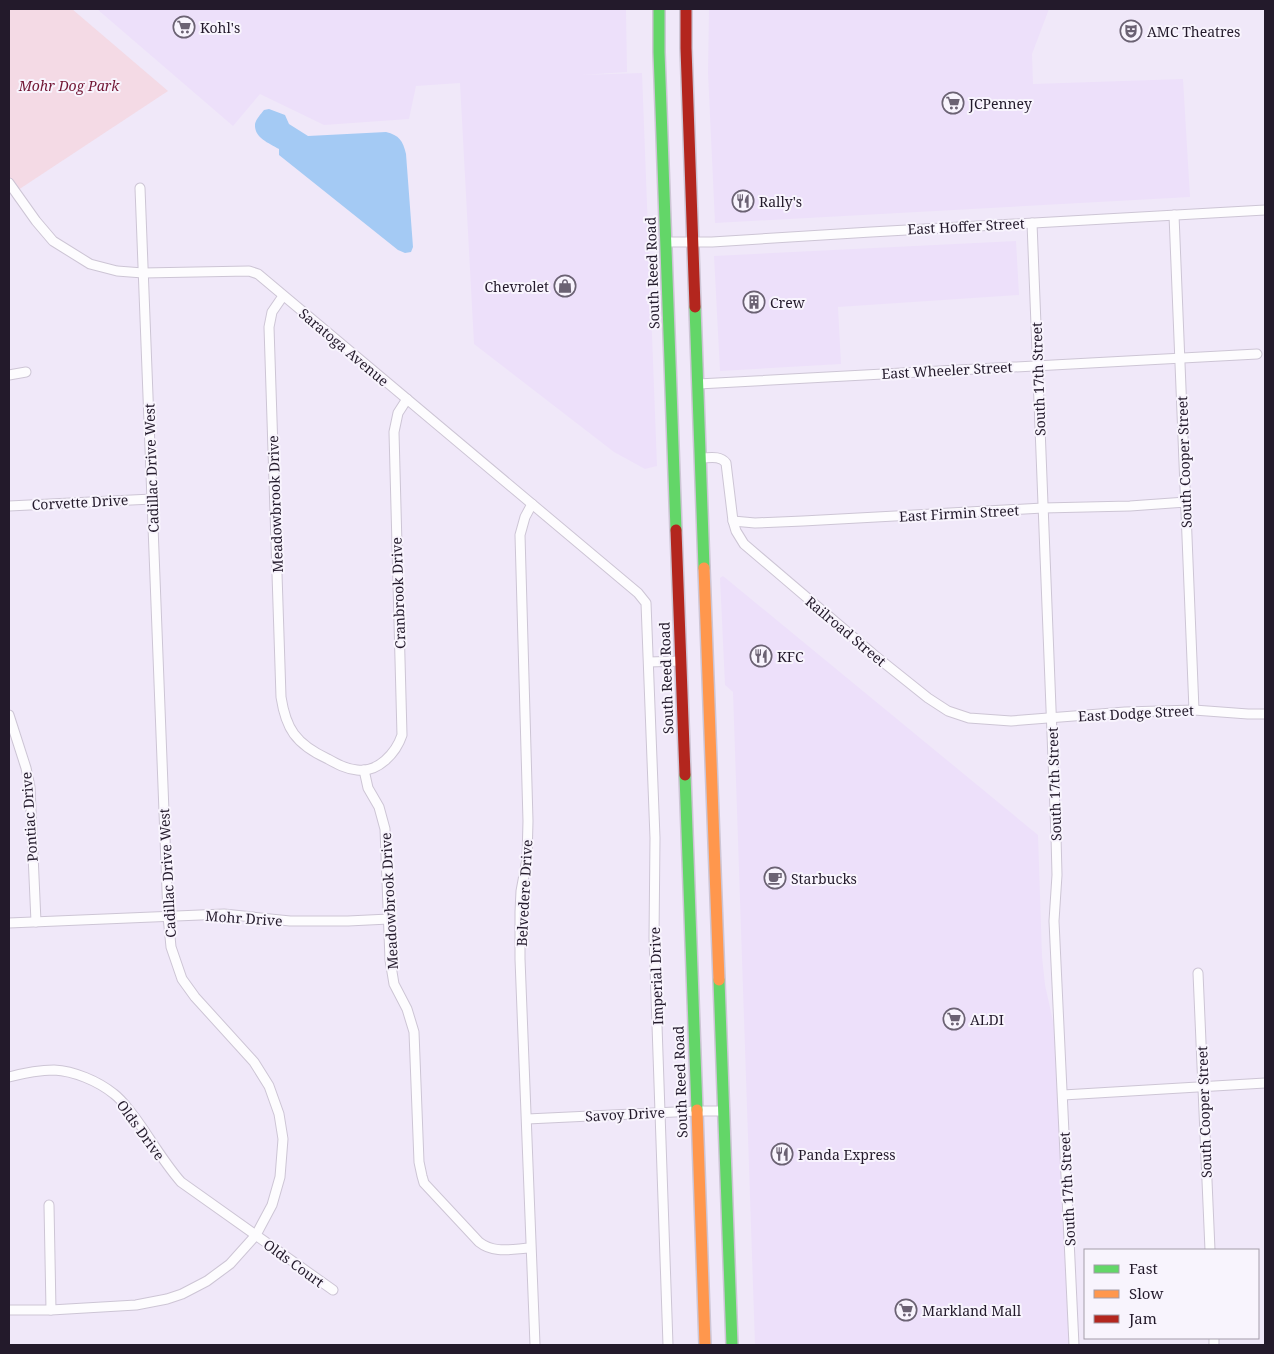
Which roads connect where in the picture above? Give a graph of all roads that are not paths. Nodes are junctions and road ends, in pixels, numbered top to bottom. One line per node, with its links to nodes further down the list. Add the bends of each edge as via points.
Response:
1 (659, 9): 8 (main road, South Reed Road)
2 (686, 9): 9 (main road)
3 (9, 183): 10 (street, Saratoga Avenue, via 53,242 90,264)
4 (140, 188): 10 (street, Cadillac Drive West)
5 (1265, 210): 6 (street, East Hoffer Street)
6 (1174, 215): 7 (street, East Hoffer Street); 13 (street, South Cooper Street)
7 (1032, 223): 9 (street, East Hoffer Street); 14 (street, South 17th Street)
8 (666, 242): 9 (street, East Hoffer Street); 27 (main road, South Reed Road)
9 (693, 242): 17 (main road)
10 (143, 273): 11 (street, Saratoga Avenue, via 249,270); 20 (street, Cadillac Drive West)
11 (283, 296): 18 (street, Saratoga Avenue); 34 (street, Meadowbrook Drive, via 272,312 269,327 281,697 285,718 294,734 309,748 346,768)
12 (1257, 354): 13 (street, East Wheeler Street)
13 (1180, 358): 14 (street, East Wheeler Street); 21 (street, South Cooper Street)
14 (1037, 365): 17 (street, East Wheeler Street); 24 (street, South 17th Street)
15 (26, 372): 16 (street)
16 (9, 375)
17 (698, 384): 19 (main road)
18 (407, 399): 22 (street, Saratoga Avenue); 34 (street, Cranbrook Drive, via 398,413 394,432 402,735 390,756 372,769)
19 (701, 458): 25 (street, Railroad Street, via 724,459 726,462); 45 (main road)
20 (152, 499): 23 (street, Corvette Drive); 35 (street, Cadillac Drive West)
21 (1186, 502): 24 (street, East Firmin Street); 29 (street, South Cooper Street)
22 (532, 504): 26 (street, Saratoga Avenue, via 638,593); 47 (street, Belvedere Drive, via 520,535 528,821 520,931)
23 (9, 506)
24 (1043, 508): 25 (street, East Firmin Street, via 803,522); 32 (street, South 17th Street)
25 (733, 521): 33 (street, Railroad Street, via 744,544 873,654 948,711)
26 (646, 606): 28 (street, Imperial Drive)
27 (681, 661): 28 (street); 44 (main road, South Reed Road)
28 (649, 662): 46 (street, Imperial Drive)
29 (1194, 710): 30 (street, East Dodge Street); 32 (street, East Dodge Street)
30 (1265, 714)
31 (9, 715): 37 (street, Pontiac Drive, via 30,786)
32 (1051, 718): 33 (street, East Dodge Street); 43 (street, South 17th Street, via 1057,875 1054,921)
33 (977, 720)
34 (364, 770): 36 (street, Meadowbrook Drive, via 385,830)
35 (168, 916): 36 (street, Mohr Drive, via 224,914 290,921); 37 (street, Mohr Drive); 49 (street, Cadillac Drive West, via 171,947 182,979 254,1062 269,1086 279,1114 283,1140 280,1177 272,1205)
36 (389, 919): 50 (street, Meadowbrook Drive, via 394,984 414,1032 419,1162 424,1183 485,1247 496,1250)
37 (36, 922): 38 (street, Mohr Drive)
38 (9, 923)
39 (1198, 974): 42 (street, South Cooper Street)
40 (9, 1077): 49 (street, Olds Drive, via 33,1071 69,1072 115,1094 181,1182)
41 (1265, 1083): 42 (street)
42 (1202, 1087): 43 (street); 51 (street, South Cooper Street)
43 (1063, 1095): 59 (street, South 17th Street)
44 (696, 1111): 45 (street, Savoy Drive); 46 (street, Savoy Drive); 57 (main road, South Reed Road)
45 (723, 1112): 58 (main road)
46 (660, 1113): 47 (street, Savoy Drive); 56 (street, Imperial Drive)
47 (527, 1119): 50 (street, Belvedere Drive)
48 (49, 1206): 54 (street)
49 (256, 1235): 52 (street, Olds Court); 54 (street, Cadillac Drive West, via 230,1264 182,1294 136,1305)
50 (530, 1248): 55 (street, Belvedere Drive)
51 (1210, 1249)
52 (333, 1290)
53 (9, 1310): 54 (street, Cadillac Drive West)
54 (51, 1310)
55 (535, 1345)
56 (668, 1345)
57 (705, 1345)
58 (732, 1345)
59 (1074, 1345)

